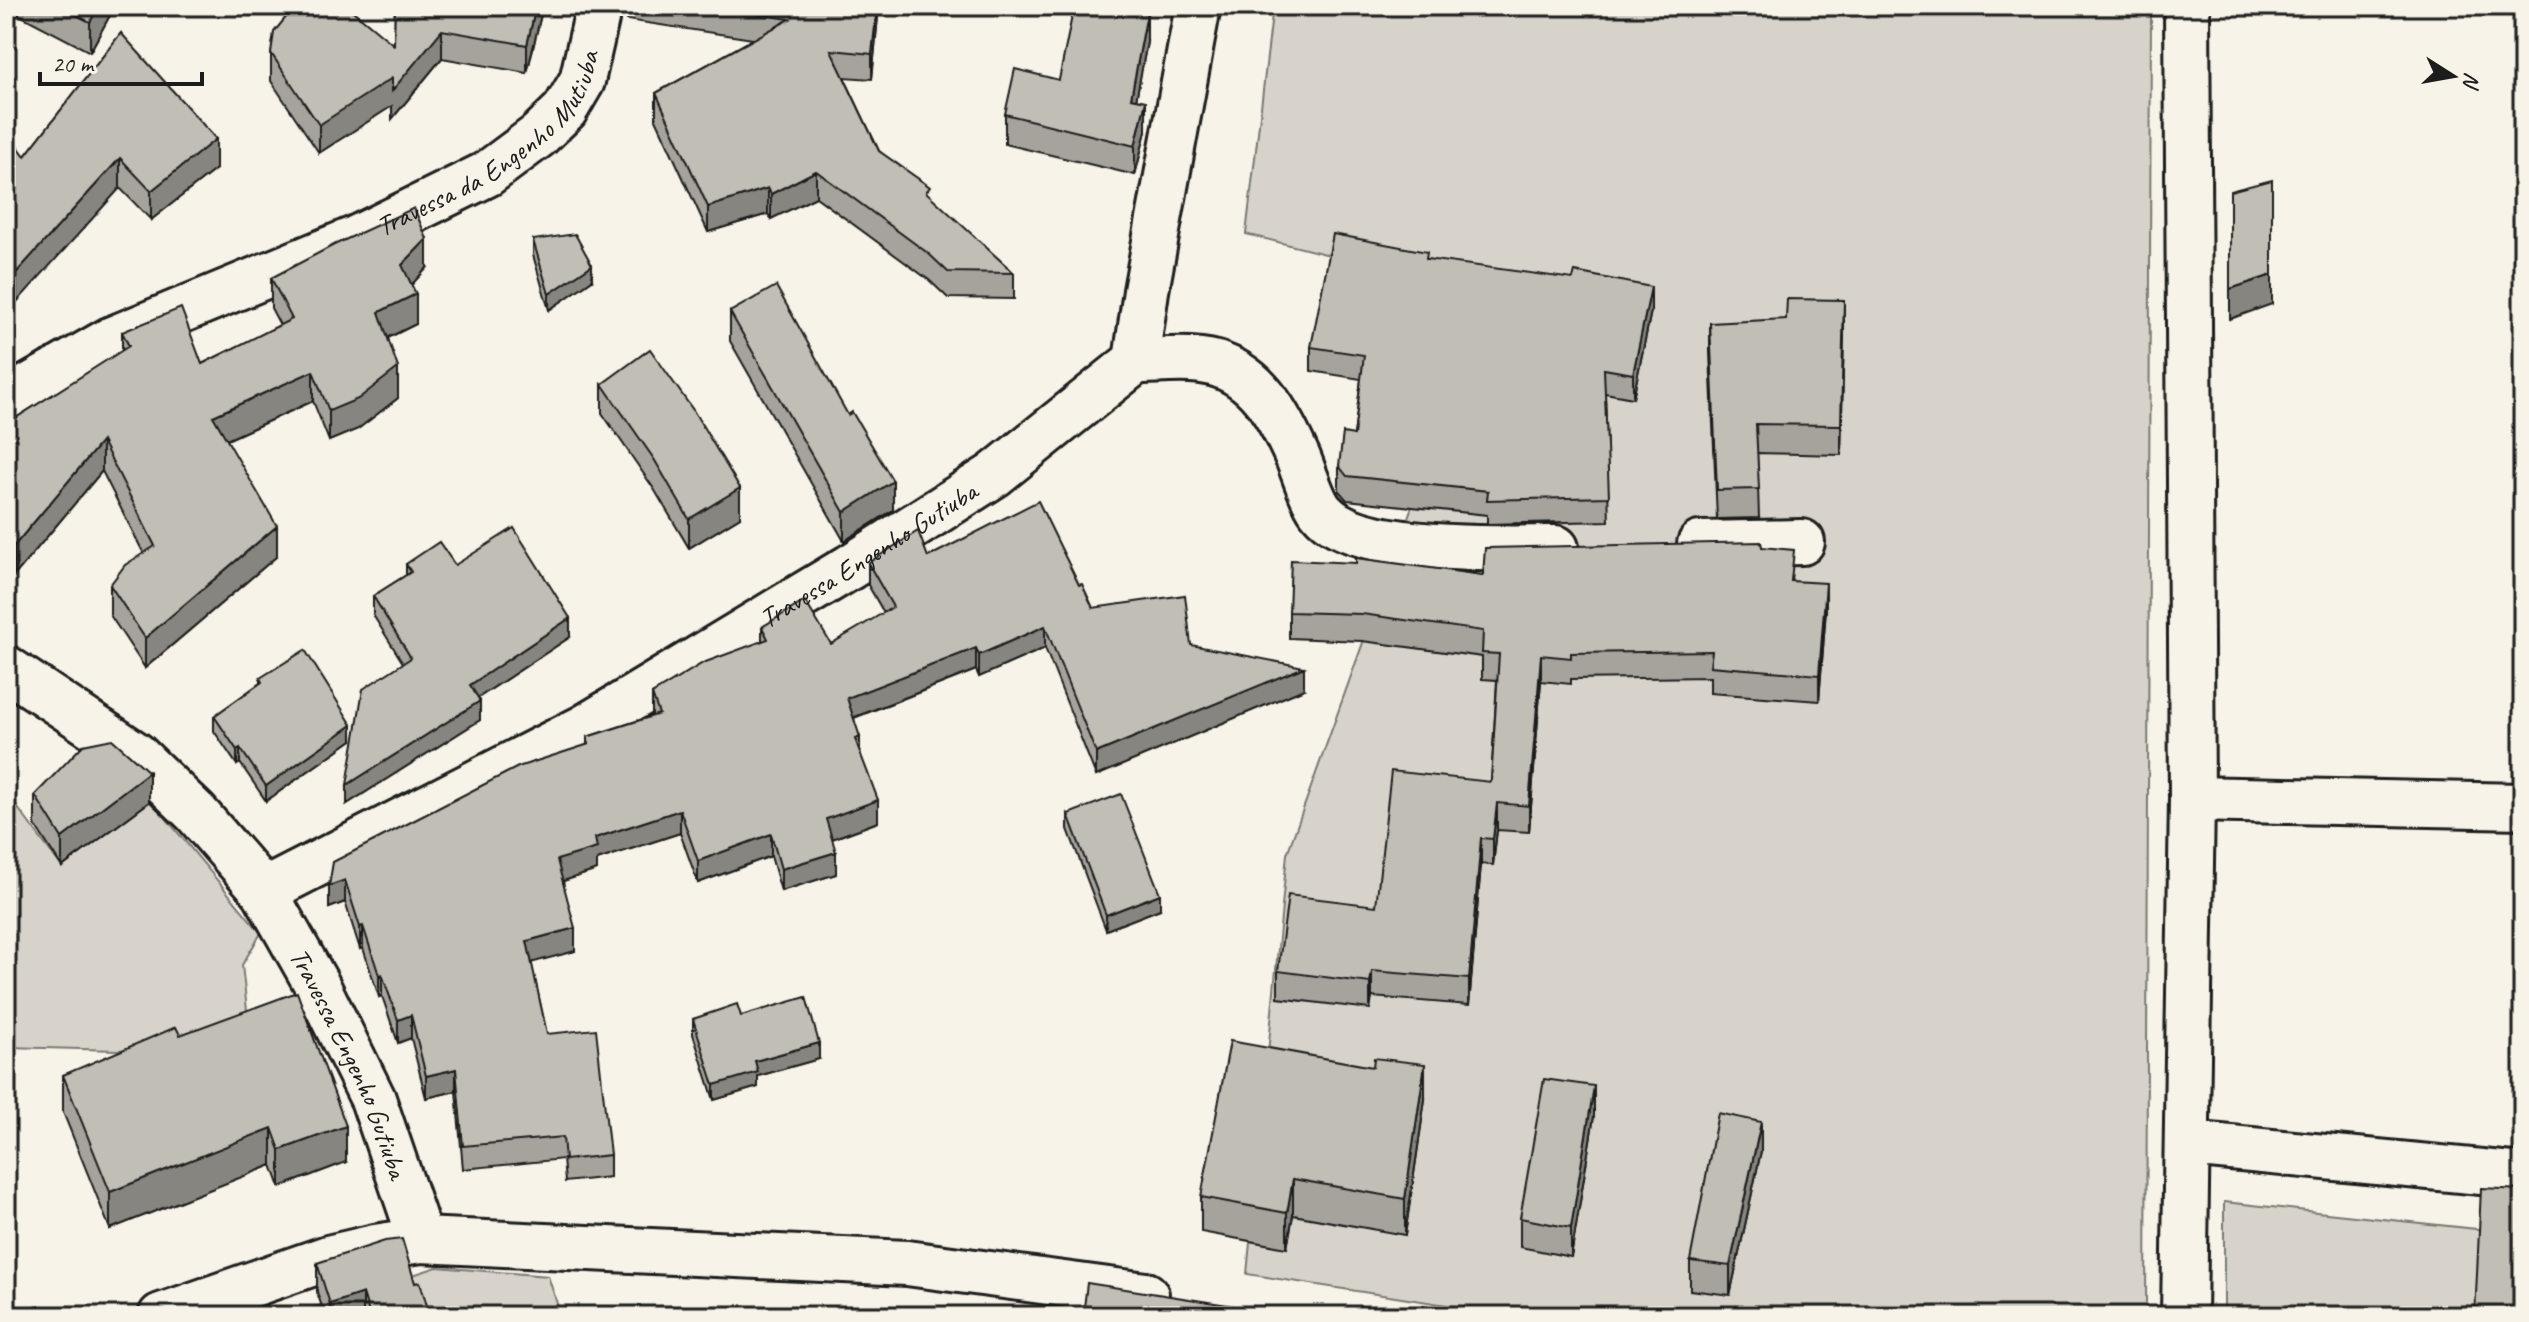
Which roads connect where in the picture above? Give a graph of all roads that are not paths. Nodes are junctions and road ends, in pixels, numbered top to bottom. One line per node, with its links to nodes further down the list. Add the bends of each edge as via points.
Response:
1 (1198, 6): 4 (street)
2 (2187, 6): 10 (street)
3 (597, 17): 5 (street, Travessa da Engenho Mutiuba, via 582,81 565,110 487,174 357,238 112,339)
4 (1136, 361): 8 (street, via 1221,365 1263,392 1322,513 1338,524 1372,537 1436,547); 12 (street, Travessa Engenho Gutiuba, via 994,475 850,567 585,727)
5 (6, 400)
6 (1802, 542): 7 (street)
7 (1663, 545)
8 (1601, 547)
9 (6, 668): 12 (street, Travessa Engenho Gutiuba, via 135,754)
10 (2192, 799): 11 (street); 13 (street)
11 (2523, 806)
12 (264, 891): 15 (street, Travessa Engenho Gutiuba, via 373,1099)
13 (2189, 1144): 14 (street); 18 (street)
14 (2523, 1176)
15 (421, 1240): 16 (street, via 907,1263); 17 (street, via 328,1258)
16 (1185, 1301)
17 (161, 1316)
18 (2184, 1316)

